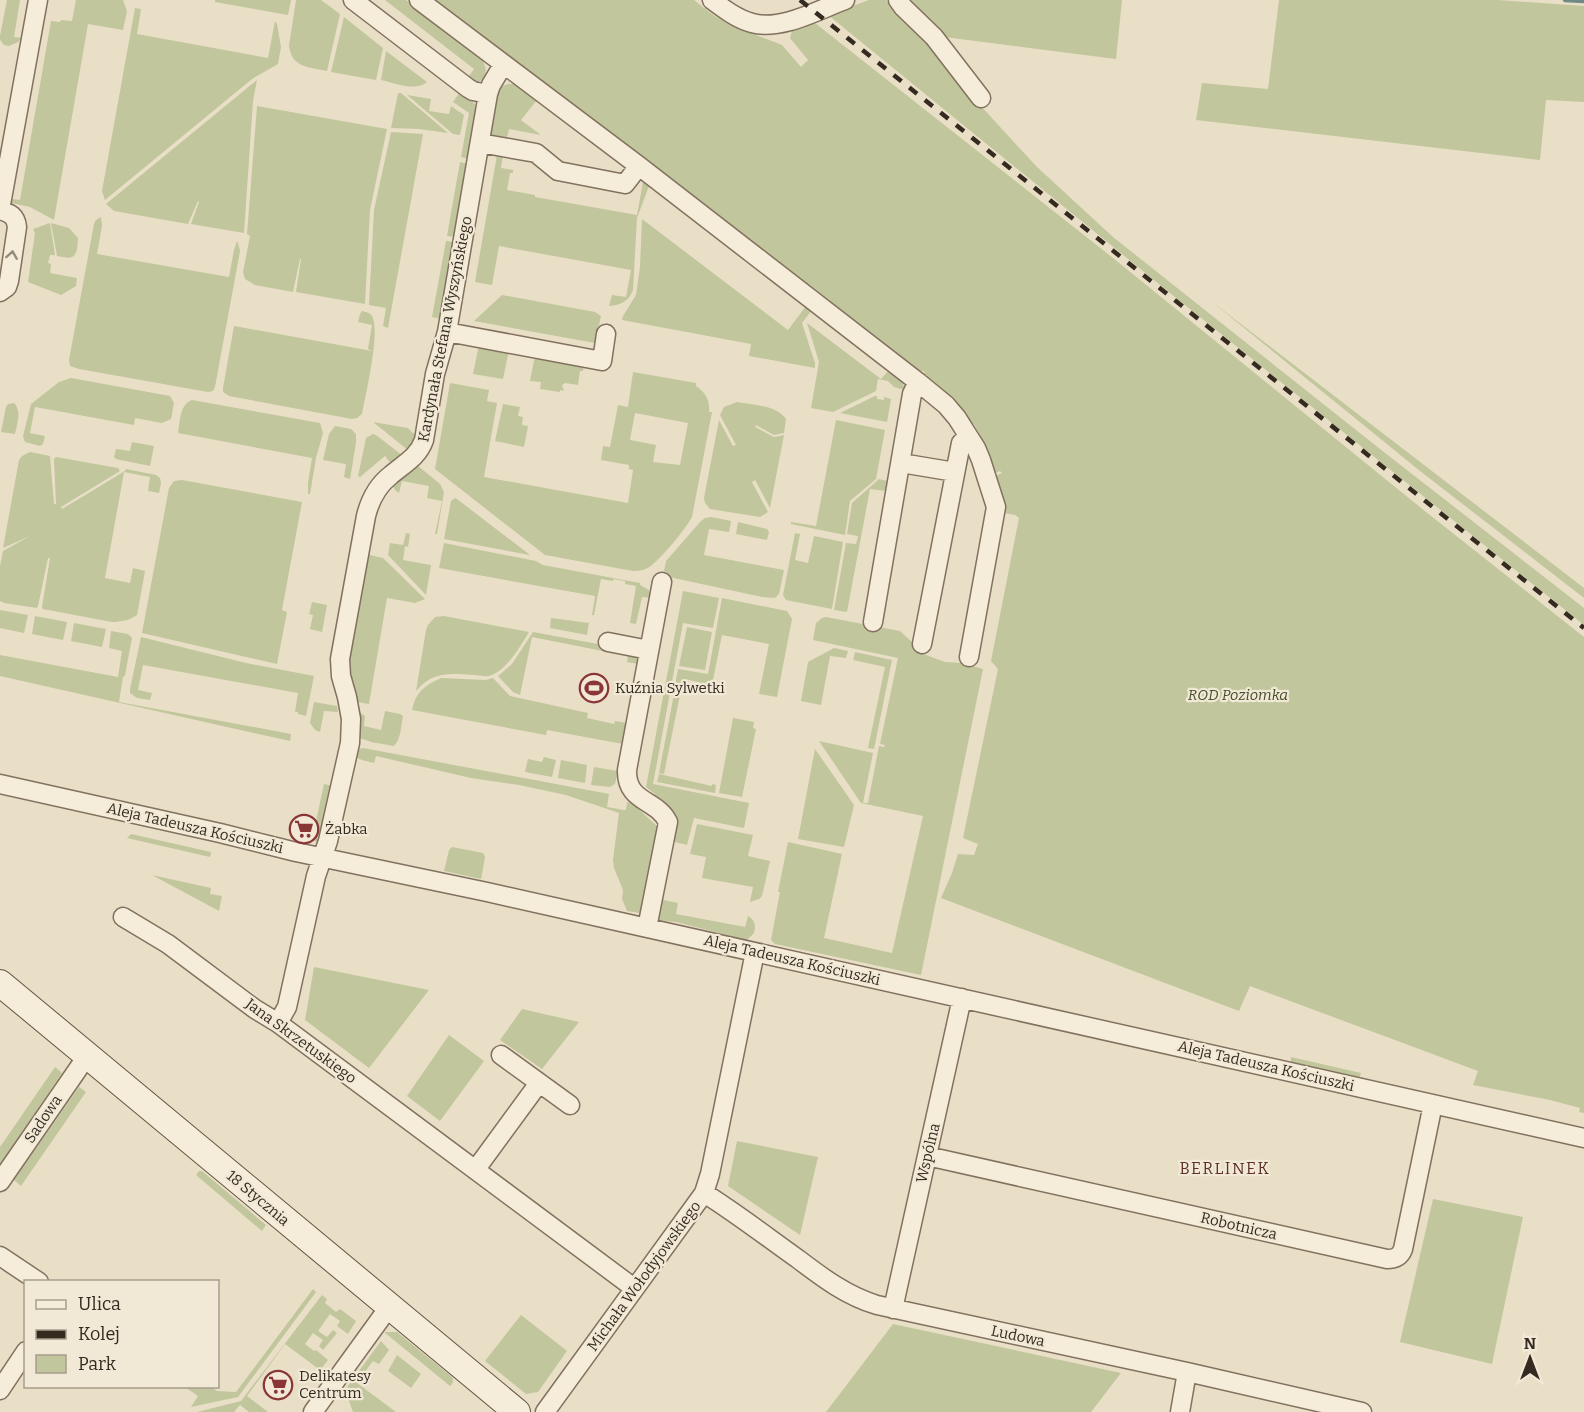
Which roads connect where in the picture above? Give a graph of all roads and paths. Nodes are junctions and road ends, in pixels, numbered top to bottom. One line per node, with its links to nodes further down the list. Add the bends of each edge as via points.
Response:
1 (38, 0): 12 (street)
2 (353, 0): 8 (street, via 468,88)
3 (419, 0): 7 (street)
4 (712, 0): 5 (street, via 753,24 768,25)
5 (845, 0)
6 (898, 0): 9 (street, via 934,37)
7 (503, 65): 8 (street, Kardynała Stefana Wyszyńskiego); 11 (street)
8 (488, 94): 10 (street, Kardynała Stefana Wyszyńskiego)
9 (981, 98)
10 (480, 143): 11 (street, via 536,153 558,171 625,184); 14 (street, Kardynała Stefana Wyszyńskiego)
11 (639, 166): 16 (street)
12 (0, 210): 13 (street, one-way to 12, via 9,280 17,226 14,216)
13 (0, 292)
14 (447, 332): 15 (street, via 602,361); 27 (street, Kardynała Stefana Wyszyńskiego, via 421,448 383,482 366,516 340,659 351,718 350,742)
15 (606, 334)
16 (918, 382): 17 (street, via 946,405); 18 (street, via 912,394)
17 (968, 436): 19 (street, via 961,443); 25 (street, via 981,460 996,507)
18 (901, 463): 19 (street); 21 (street)
19 (955, 472): 23 (street)
20 (662, 582): 24 (street)
21 (873, 622)
22 (608, 642): 24 (street)
23 (922, 644)
24 (649, 651): 29 (street, via 626,779 634,794 668,822)
25 (969, 657)
26 (0, 784): 27 (street, Aleja Tadeusza Kościuszki)
27 (322, 857): 29 (street, Aleja Tadeusza Kościuszki); 33 (street, Kardynała Stefana Wyszyńskiego, via 287,1007)
28 (123, 917): 33 (street, Jana Skrzetuskiego, via 168,944)
29 (647, 927): 30 (street, Aleja Tadeusza Kościuszki)
30 (755, 952): 32 (street, Aleja Tadeusza Kościuszki); 43 (street, Michała Wołodyjowskiego)
31 (0, 983): 35 (main road, 18 Stycznia)
32 (962, 998): 37 (street, Aleja Tadeusza Kościuszki); 40 (street, Wspólna)
33 (278, 1023): 41 (street, Jana Skrzetuskiego)
34 (501, 1055): 36 (street)
35 (87, 1056): 42 (street, Sadowa); 47 (main road, 18 Stycznia)
36 (539, 1083): 38 (street); 41 (street)
37 (1433, 1104): 39 (street, Aleja Tadeusza Kościuszki); 40 (street, Robotnicza, via 1403,1249 1393,1258)
38 (570, 1105)
39 (1584, 1138)
40 (927, 1156): 48 (street, Wspólna)
41 (476, 1169): 46 (street, Jana Skrzetuskiego)
42 (0, 1182)
43 (704, 1193): 46 (street, Michała Wołodyjowskiego); 48 (street, Ludowa, via 851,1296)
44 (0, 1256): 45 (street)
45 (37, 1280)
46 (634, 1288): 54 (street, Michała Wołodyjowskiego)
47 (389, 1307): 52 (street); 53 (main road, 18 Stycznia)
48 (893, 1309): 50 (street, Ludowa)
49 (24, 1354): 51 (street)
50 (1187, 1372): 55 (street); 56 (street, Ludowa)
51 (0, 1390)
52 (313, 1412)
53 (517, 1412)
54 (545, 1412)
55 (1180, 1412)
56 (1362, 1412)

